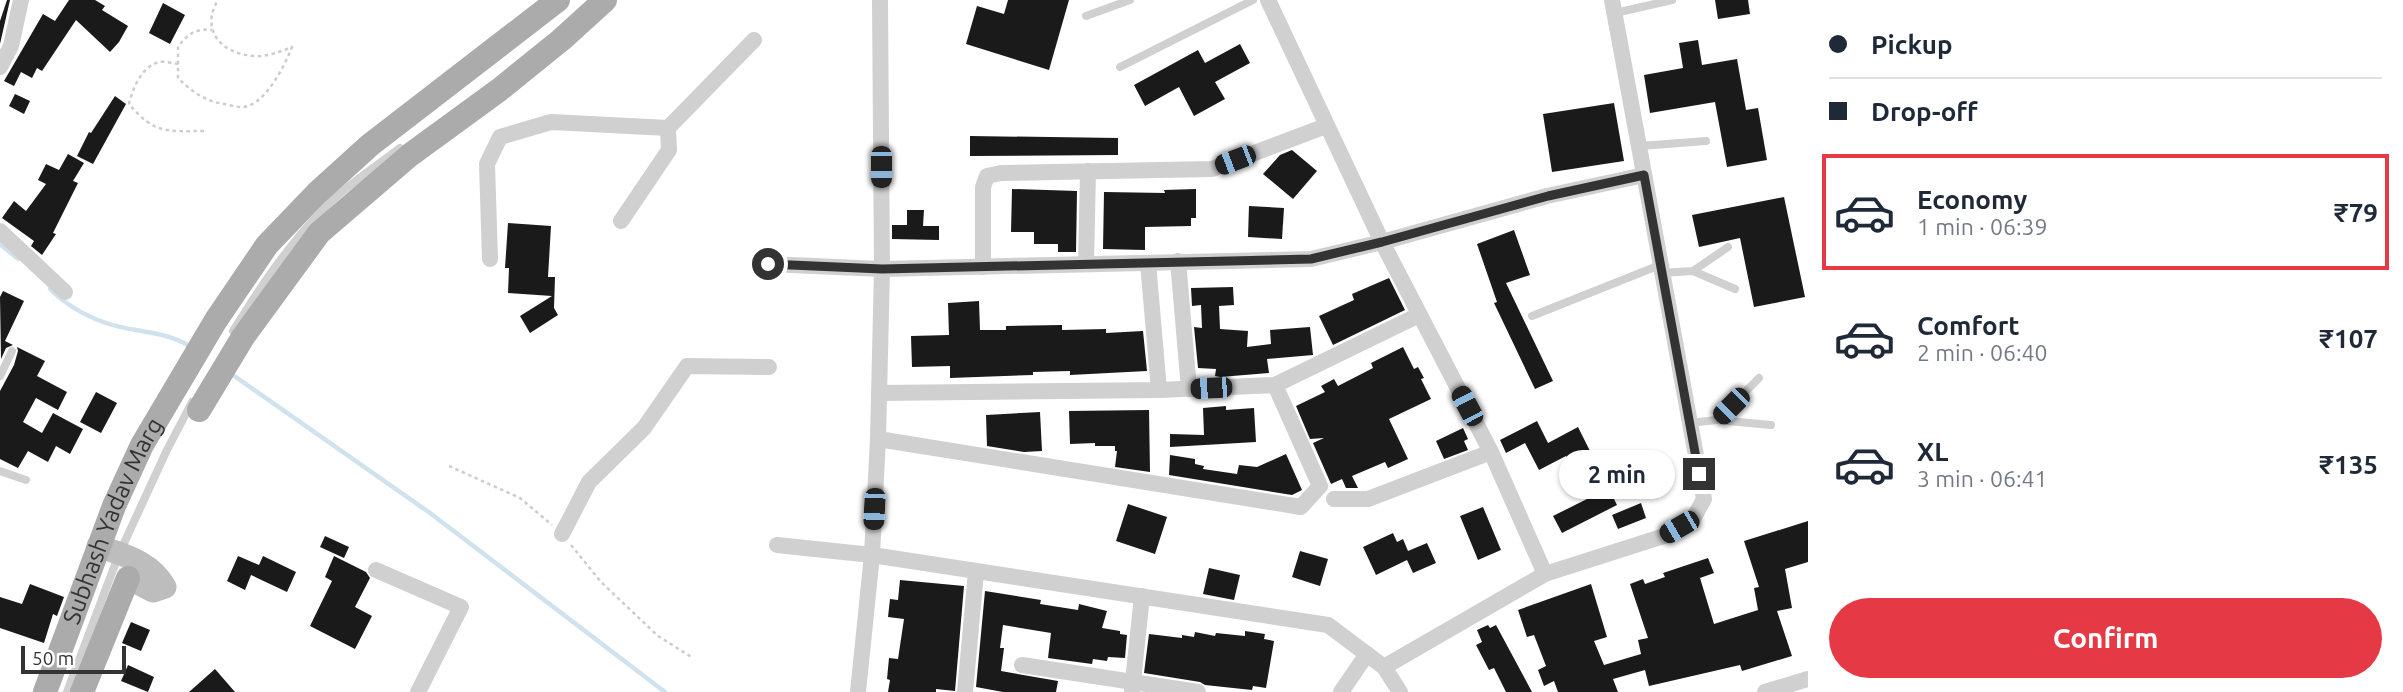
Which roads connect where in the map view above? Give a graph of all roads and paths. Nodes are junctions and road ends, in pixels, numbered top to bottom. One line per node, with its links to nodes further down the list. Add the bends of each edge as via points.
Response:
1 (21, 0): 15 (street)
2 (218, 0): 12 (path, via 209,19)
3 (558, 0): 42 (main road, via 370,145 317,193 267,245)
4 (605, 0): 42 (main road, via 320,233)
5 (880, 0): 35 (street)
6 (1130, 0): 11 (lane)
7 (1253, 0): 16 (lane)
8 (1268, 0): 17 (street)
9 (1672, 0): 10 (lane)
10 (1613, 6): 22 (street)
11 (1086, 16)
12 (212, 30): 14 (path, via 189,34 178,46); 14 (path, via 220,44 252,56 292,47 282,71 260,99 243,108 205,98 178,78)
13 (754, 40): 18 (street)
14 (178, 64): 19 (path, via 159,62 144,72 129,104 143,120 163,131)
15 (0, 67)
16 (1120, 67)
17 (1326, 126): 23 (street, via 1212,169); 27 (street)
18 (668, 128): 25 (street, via 669,150); 29 (street, via 551,122 500,137 486,164)
19 (204, 131)
20 (411, 141): 42 (lane, via 321,211)
21 (1706, 141): 22 (lane)
22 (1640, 146): 24 (street)
23 (1088, 171): 33 (street); 34 (street, via 987,176)
24 (1644, 175): 27 (street); 36 (street)
25 (621, 220)
26 (0, 231): 39 (street)
27 (1382, 242): 30 (street, via 1311,259); 40 (street)
28 (1728, 247): 37 (lane)
29 (490, 259)
30 (1178, 261): 31 (street); 48 (street)
31 (1148, 263): 33 (street); 49 (street)
32 (768, 264): 35 (street)
33 (1086, 264): 34 (street)
34 (982, 267): 35 (street)
35 (882, 269): 50 (street)
36 (1661, 269): 37 (lane); 41 (lane); 52 (street)
37 (1693, 271): 38 (lane)
38 (1735, 289)
39 (65, 292)
40 (1419, 315): 47 (street); 55 (street)
41 (1532, 316)
42 (230, 331): 62 (main road, Subhash Yadav Marg, via 191,399 142,446)
43 (12, 351): 45 (lane)
44 (769, 367): 60 (street, via 687,366 644,428 589,482)
45 (0, 376)
46 (1759, 379): 51 (lane)
47 (1275, 385): 48 (street); 54 (street, via 1320,485 1301,507)
48 (1189, 389): 49 (street)
49 (1159, 390): 50 (street)
50 (879, 393): 54 (street)
51 (1717, 420): 52 (lane); 53 (lane)
52 (1689, 423): 66 (street, via 1704,499 1693,519 1664,536)
53 (1771, 425)
54 (878, 439): 63 (street)
55 (1491, 452): 59 (street, via 1368,499); 66 (street)
56 (449, 466): 60 (path, via 520,498)
57 (0, 471): 58 (lane)
58 (26, 480)
59 (1334, 499)
60 (562, 534): 70 (path, via 601,582 658,636)
61 (777, 545): 63 (street)
62 (109, 550): 67 (street, via 136,559 159,576 165,587 153,591); 75 (main road, Subhash Yadav Marg); 76 (lane)
63 (872, 555): 65 (street); 79 (street)
64 (376, 570): 78 (street, via 461,607)
65 (976, 572): 68 (street); 80 (street)
66 (1545, 574): 72 (street)
67 (128, 578): 77 (main road, Subhash Yadav Marg)
68 (1142, 596): 69 (street, via 1328,625); 74 (street)
69 (1367, 654): 72 (street); 82 (street)
70 (693, 658)
71 (1022, 665): 74 (street)
72 (1384, 667): 83 (street)
73 (1808, 679): 84 (street)
74 (1132, 687): 81 (street)
75 (45, 692)
76 (67, 692)
77 (82, 692)
78 (418, 692)
79 (858, 692)
80 (965, 692)
81 (1198, 692)
82 (1341, 692)
83 (1400, 692)
84 (1765, 692)

